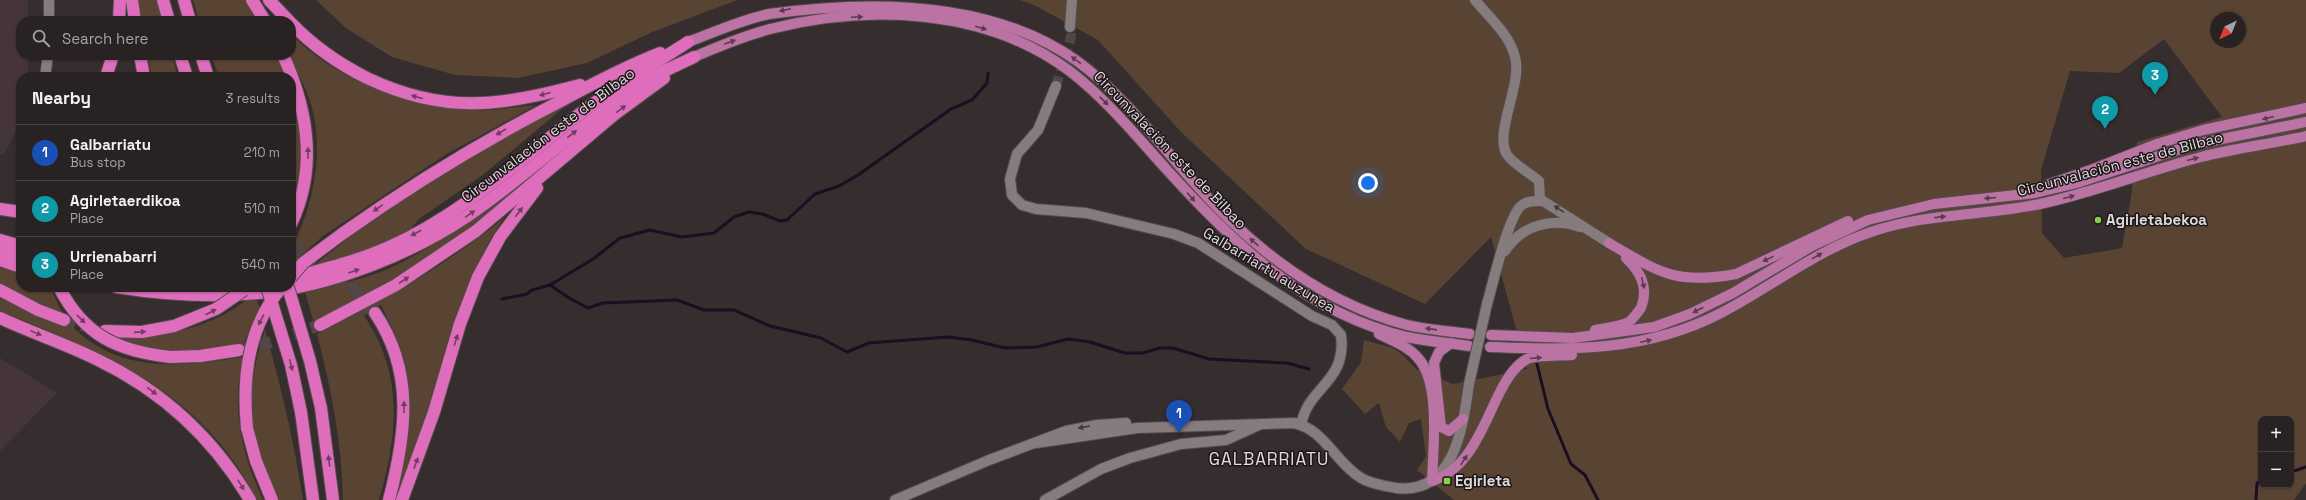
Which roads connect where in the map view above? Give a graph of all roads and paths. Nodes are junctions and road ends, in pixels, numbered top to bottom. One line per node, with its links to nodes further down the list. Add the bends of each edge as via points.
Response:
1 (49, 0): 10 (street)
2 (120, 0): 11 (highway)
3 (132, 0): 12 (highway)
4 (163, 0): 13 (highway)
5 (184, 0): 14 (highway)
6 (252, 0): 15 (highway)
7 (269, 0): 16 (highway)
8 (1072, 0): 17 (street)
9 (1475, 0): 41 (street, via 1511,44 1516,59 1517,78 1504,124 1504,148 1508,156 1539,181)
10 (49, 16)
11 (119, 16)
12 (134, 16)
13 (168, 16)
14 (189, 16)
15 (262, 16)
16 (284, 16)
17 (1070, 27)
18 (296, 28): 33 (highway, one-way to 18, via 531,98 474,104 417,98 384,86 344,66 306,39)
19 (688, 42): 33 (highway); 56 (highway, Circunvalación este de Bilbao, one-way to 56, via 579,114 482,191 447,215 389,247 340,265); 72 (main road, Circunvalación este de Bilbao, one-way to 19, via 1428,329 1380,316 1329,296 1290,271 1225,215 1141,121 1091,72 1062,50 1035,35 984,15 946,6 889,1 846,2 804,6 769,14)
20 (694, 57): 39 (highway, one-way to 20, via 614,114); 57 (highway, Circunvalación este de Bilbao, one-way to 20, via 352,272 434,236 469,215 606,108 647,80); 69 (main road, Circunvalación este de Bilbao, one-way to 69, via 765,31 847,17 908,16 943,19 1004,36 1030,47 1083,82 1220,227 1270,271 1302,294)
21 (47, 60): 27 (street)
22 (111, 60): 28 (highway)
23 (141, 60): 29 (highway)
24 (182, 60): 30 (highway)
25 (203, 60): 31 (highway)
26 (285, 60): 32 (highway, one-way to 26)
27 (46, 72)
28 (108, 72)
29 (143, 72)
30 (185, 72)
31 (206, 72)
32 (290, 72)
33 (597, 81): 55 (highway, one-way to 55, bridge, via 510,126 447,164 342,234 303,263)
34 (296, 85): 44 (highway, one-way to 34, via 304,192 308,164 305,114)
35 (1056, 86): 82 (street, Galbarriartu auzunea, via 1038,130 1017,154 1010,179 1012,195 1022,205 1036,209 1086,213 1174,234 1198,243 1312,316 1332,325 1341,335 1343,352 1337,369 1303,412)
36 (2306, 108): 40 (main road, one-way to 40, via 2203,130 2157,144 2054,182)
37 (2306, 122): 40 (main road, Circunvalación este de Bilbao, via 2192,145 2077,183)
38 (2306, 136): 76 (main road, Circunvalación este de Bilbao, one-way to 38, via 1648,341 1695,325 1740,303 1835,247 1872,231 1938,217 2038,204 2081,194 2203,156)
39 (569, 152): 70 (highway, one-way to 39, via 396,285 440,257 512,202); 89 (highway, one-way to 39, via 434,412 460,324 487,257 533,192)
40 (2029, 194): 45 (main road, Circunvalación este de Bilbao, one-way to 45, via 1934,204)
41 (1540, 201): 46 (street, one-way to 41, via 1554,206); 53 (street, via 1533,200 1517,210 1509,226)
42 (0, 209): 43 (highway)
43 (16, 211)
44 (296, 212)
45 (1868, 220): 48 (main road, one-way to 48, via 1853,219 1736,274 1717,278 1674,277 1659,272); 74 (main road, Circunvalación este de Bilbao, one-way to 74, via 1812,246 1690,314 1643,330)
46 (1592, 231): 48 (street); 53 (street, via 1565,223 1538,225 1514,240)
47 (0, 240): 49 (highway)
48 (1609, 243): 74 (main road, one-way to 74, via 1634,265 1642,277 1643,302 1630,322 1585,331)
49 (16, 245)
50 (0, 249): 51 (highway)
51 (16, 254)
52 (0, 260): 54 (highway)
53 (1500, 260): 80 (street, bridge, via 1469,384)
54 (16, 265)
55 (296, 272)
56 (296, 277)
57 (296, 286)
58 (0, 290): 68 (highway)
59 (62, 292): 79 (highway, one-way to 79, bridge, via 79,318 110,342 134,352 170,357 200,356)
60 (167, 292): 62 (highway, Circunvalación este de Bilbao, one-way to 62, via 198,295)
61 (241, 292): 71 (highway, one-way to 61, bridge, via 142,332 174,326 216,309)
62 (256, 292)
63 (269, 292): 86 (highway, one-way to 86, bridge, via 291,365 301,412)
64 (279, 292): 85 (highway, one-way to 85, bridge, via 264,315 250,349 244,398 247,428)
65 (290, 292): 87 (highway, one-way to 65, bridge, via 321,408)
66 (375, 313): 88 (highway, one-way to 66, via 400,456 404,396 396,354 384,326)
67 (0, 318): 84 (highway, one-way to 84, via 98,360 152,391 201,433 222,457)
68 (64, 320)
69 (1356, 321): 75 (main road, Circunvalación este de Bilbao, via 1405,336); 83 (main road, via 1413,352 1426,370 1432,405)
70 (320, 325)
71 (105, 331)
72 (1470, 334)
73 (1491, 335): 74 (main road, Circunvalación este de Bilbao)
74 (1573, 338)
75 (1451, 344): 77 (main road, Circunvalación este de Bilbao); 80 (main road, via 1439,352 1434,363 1441,427 1449,431)
76 (1628, 344): 78 (main road, Circunvalación este de Bilbao, via 1579,349); 83 (main road, one-way to 76, via 1446,477 1460,466 1474,445 1506,380 1517,366 1528,359 1594,353)
77 (1469, 346)
78 (1490, 347)
79 (239, 350)
80 (1463, 419): 83 (street, via 1453,455)
81 (1262, 423): 82 (street); 90 (street, via 1137,428 1036,443); 91 (street, via 1226,440 1181,444 1130,458 1101,469)
82 (1301, 425): 83 (street, via 1310,428 1362,478 1375,484 1405,489)
83 (1432, 481)
84 (250, 500)
85 (272, 500)
86 (313, 500)
87 (333, 500)
88 (389, 500)
89 (402, 500)
90 (895, 500)
91 (1045, 500)

